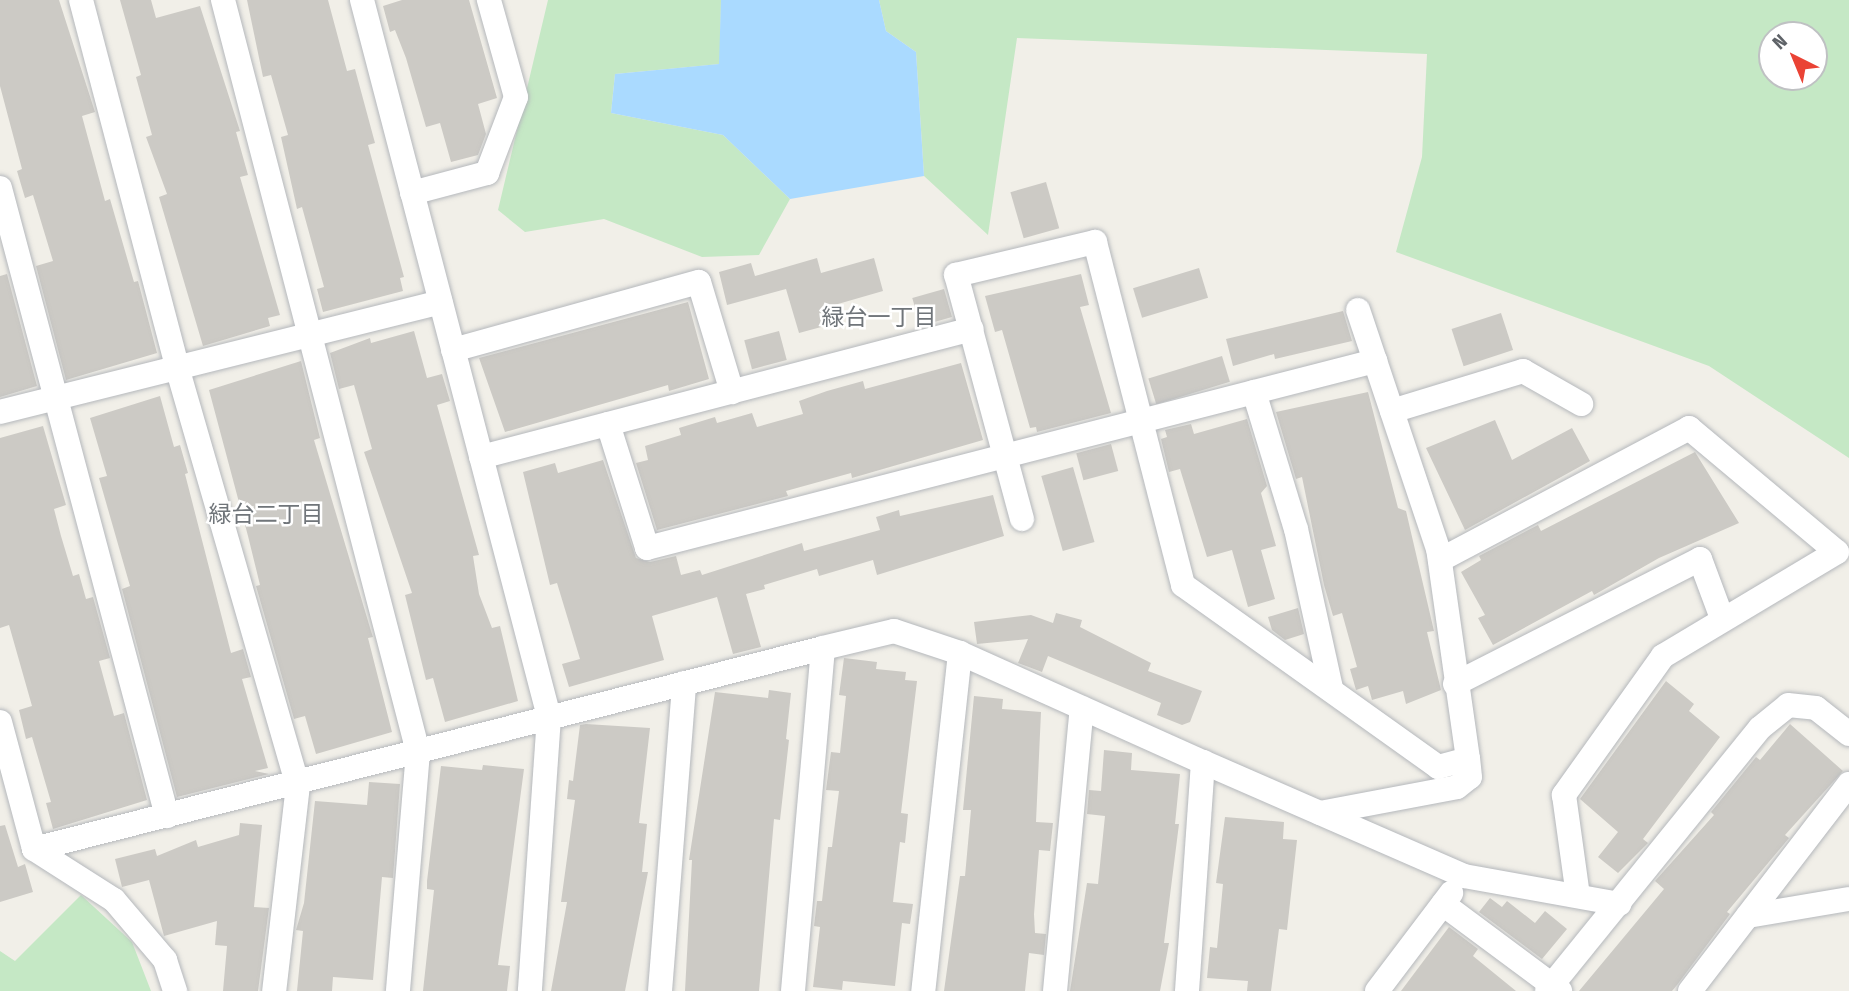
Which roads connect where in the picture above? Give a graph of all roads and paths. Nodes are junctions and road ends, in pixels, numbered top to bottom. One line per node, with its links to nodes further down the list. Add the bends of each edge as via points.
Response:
1 (81, 0): 13 (street)
2 (223, 0): 10 (street)
3 (362, 0): 6 (street)
4 (489, 0): 6 (street, via 516,97 488,173)
5 (0, 188): 16 (street)
6 (412, 193): 7 (street)
7 (440, 302): 10 (street); 11 (street)
8 (1358, 310): 12 (street)
9 (972, 330): 14 (street); 20 (street, via 956,275 1095,242); 22 (street)
10 (307, 336): 13 (street); 36 (street)
11 (453, 350): 14 (street, via 699,282); 23 (street)
12 (1375, 361): 15 (street); 18 (street)
13 (177, 367): 16 (street); 40 (street)
14 (732, 392): 21 (street)
15 (1254, 392): 20 (street); 31 (street, via 1296,529)
16 (59, 396): 19 (street); 42 (street)
17 (1581, 404): 18 (street, via 1523,371)
18 (1392, 411): 25 (street)
19 (0, 412)
20 (1141, 421): 22 (street); 31 (street, via 1183,585)
21 (608, 424): 22 (street, via 647,548); 23 (street)
22 (1005, 456): 24 (street)
23 (481, 457): 33 (street)
24 (1022, 519)
25 (1440, 560): 26 (street, via 1689,428 1837,552); 30 (street)
26 (1722, 618): 30 (street, via 1700,559); 45 (street, via 1663,656 1564,795)
27 (823, 648): 28 (street, via 894,631); 29 (street); 56 (street)
28 (960, 653): 32 (street); 57 (street)
29 (684, 683): 33 (street); 55 (street)
30 (1455, 684): 37 (street)
31 (1331, 688): 37 (street, via 1438,767)
32 (1082, 708): 38 (street); 58 (street)
33 (549, 717): 36 (street); 54 (street)
34 (0, 722): 43 (street)
35 (1849, 734): 48 (street, via 1816,708 1788,705 1760,728)
36 (418, 752): 40 (street); 53 (street)
37 (1468, 759): 41 (street, via 1470,777 1457,788)
38 (1203, 762): 41 (street); 59 (street)
39 (1849, 783): 49 (street)
40 (298, 785): 42 (street); 52 (street)
41 (1320, 813): 44 (street)
42 (167, 816): 43 (street)
43 (34, 849): 51 (street, via 114,900 165,960)
44 (1464, 876): 45 (street); 47 (street)
45 (1578, 897): 48 (street)
46 (1849, 899): 49 (street)
47 (1443, 904): 50 (street); 60 (street)
48 (1620, 904): 50 (street)
49 (1748, 916): 61 (street)
50 (1553, 989)
51 (175, 991)
52 (274, 991)
53 (398, 991)
54 (530, 991)
55 (660, 991)
56 (793, 991)
57 (923, 991)
58 (1055, 991)
59 (1186, 991)
60 (1377, 991)
61 (1690, 991)

